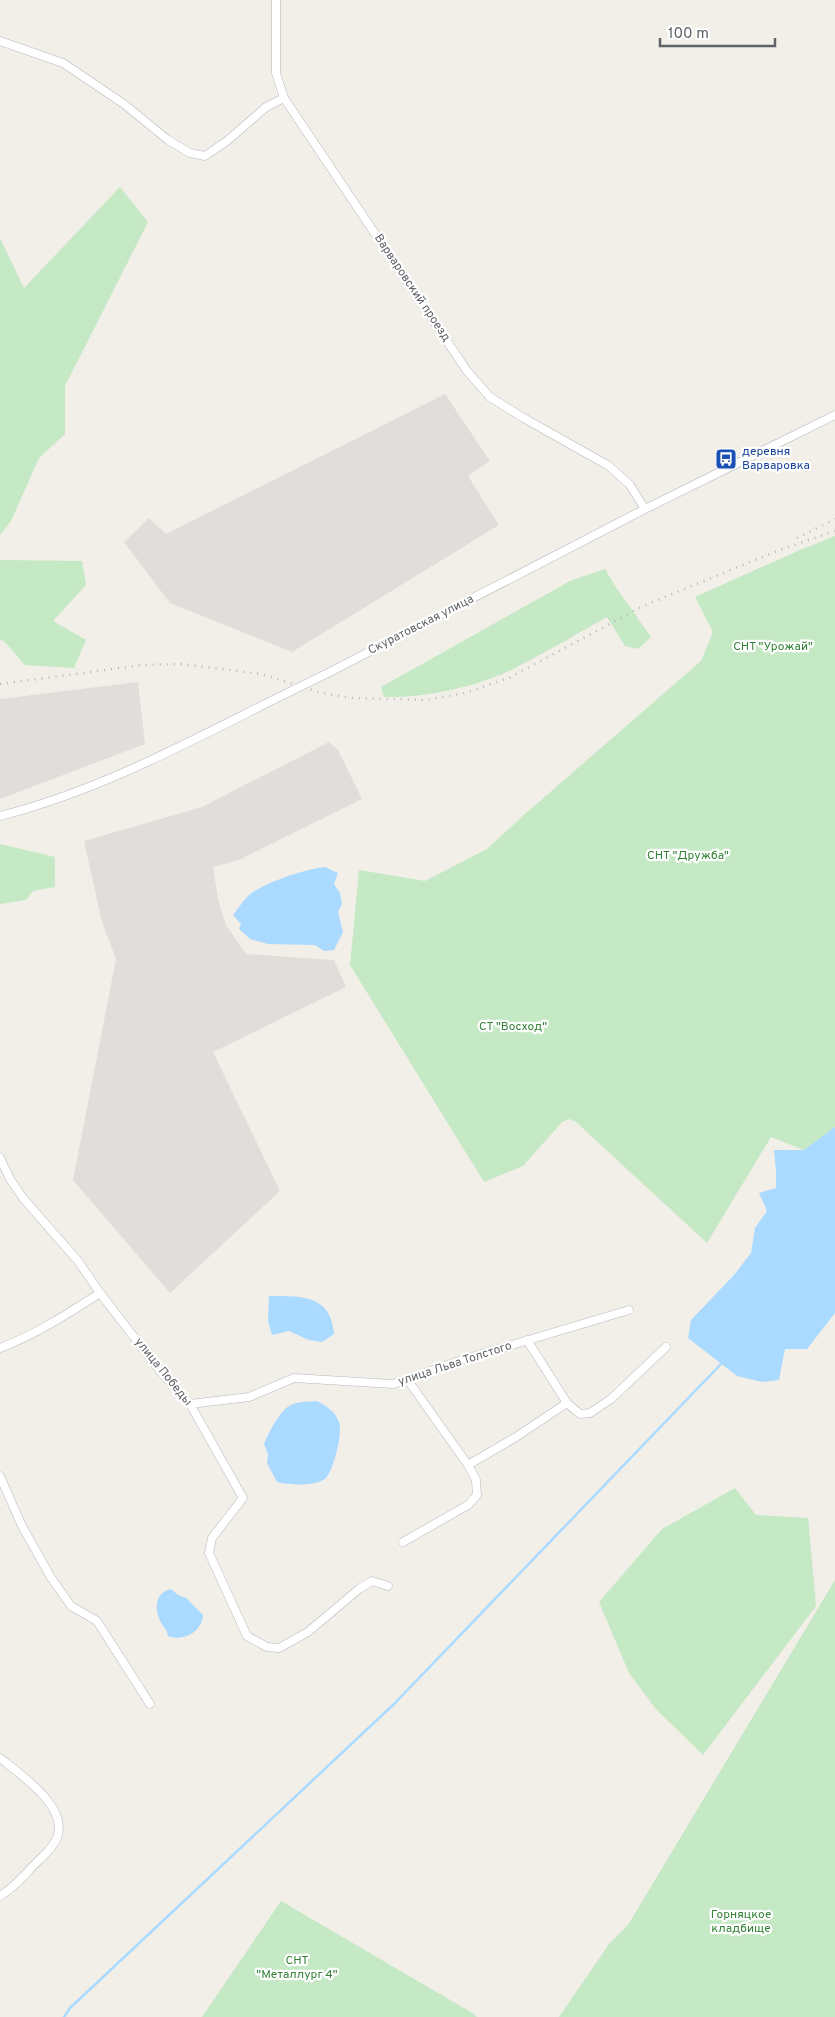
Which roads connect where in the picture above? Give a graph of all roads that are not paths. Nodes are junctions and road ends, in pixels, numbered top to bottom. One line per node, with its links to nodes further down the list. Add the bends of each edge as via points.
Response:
1 (276, 0): 3 (street, Варваровский проезд, via 276,73)
2 (0, 41): 3 (street, via 63,63 190,153 206,156 266,107)
3 (284, 98): 5 (street, Варваровский проезд, via 467,371 490,396 608,466 630,485)
4 (835, 415): 5 (street, Скуратовская улица)
5 (645, 509): 6 (street, Скуратовская улица, bridge, via 330,672 117,777 42,805)
6 (0, 816)
7 (0, 1160): 8 (street, улица Победы, via 22,1198 78,1261)
8 (100, 1293): 12 (street, via 71,1312); 15 (street, улица Победы)
9 (629, 1310): 10 (street, улица Льва Толстого)
10 (527, 1340): 13 (street, улица Льва Толстого); 14 (street)
11 (666, 1347): 14 (street, via 611,1399 590,1414 580,1414)
12 (0, 1348)
13 (408, 1380): 15 (street, улица Льва Толстого, via 393,1384 294,1378 249,1397); 16 (street)
14 (568, 1403): 16 (street)
15 (190, 1404): 19 (street, улица Победы, via 243,1498 212,1538 209,1553 247,1636 267,1647 279,1648 308,1632 372,1581)
16 (468, 1465): 18 (street, via 476,1480 477,1495 468,1505)
17 (0, 1476): 20 (street, via 21,1524 50,1576 72,1606 97,1620)
18 (403, 1542)
19 (388, 1586)
20 (150, 1704)
21 (1, 1762): 22 (street, via 48,1800 57,1813 59,1826 57,1838 49,1850)
22 (0, 1896)

